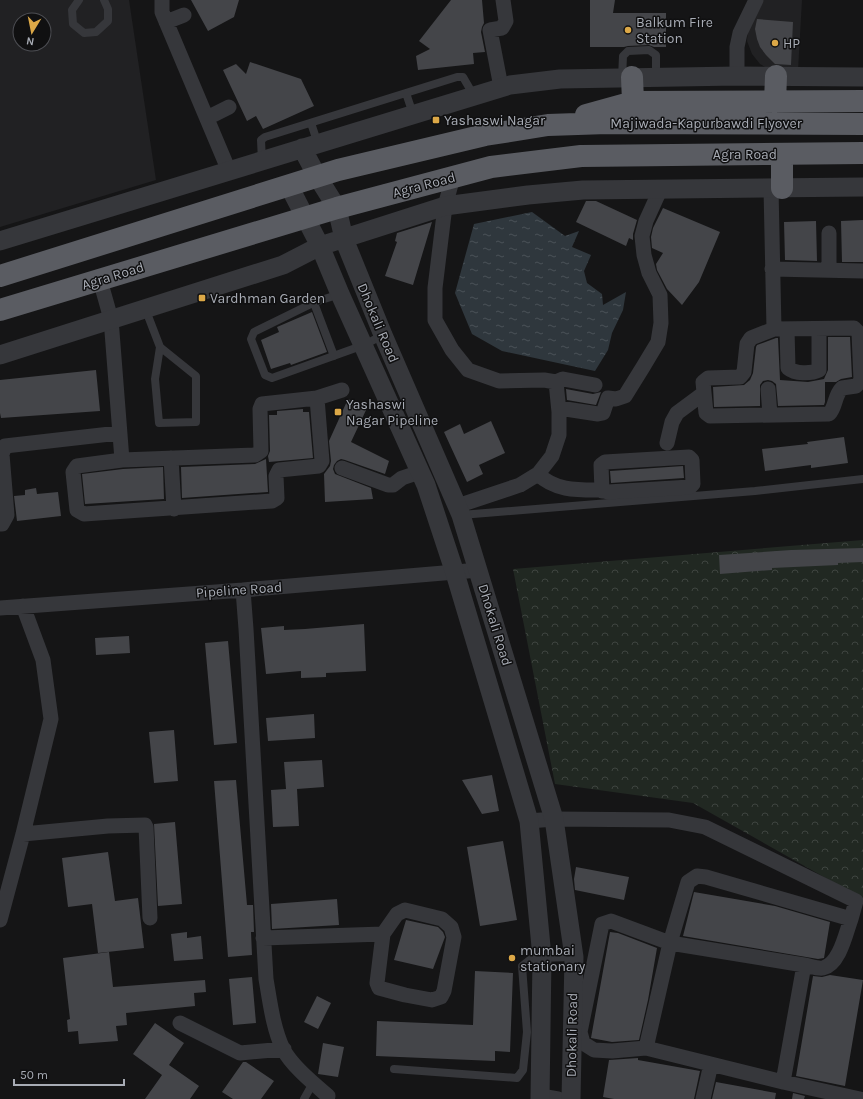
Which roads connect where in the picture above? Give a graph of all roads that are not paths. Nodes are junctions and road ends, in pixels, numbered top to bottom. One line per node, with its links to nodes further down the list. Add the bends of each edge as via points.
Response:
1 (79, 0): 2 (lane, via 72,10 73,24 84,33 96,32 108,21 108,9)
2 (104, 0)
3 (162, 0): 7 (street, via 162,12)
4 (503, 0): 13 (street, via 506,21 502,28 489,24)
5 (756, 0): 8 (street, via 740,33 737,47)
6 (184, 15): 7 (street)
7 (166, 22): 21 (street)
8 (737, 76): 9 (street); 10 (street)
9 (776, 76): 11 (street); 18 (highway)
10 (656, 77): 12 (street); 12 (lane, via 656,55 649,50 628,51 624,56)
11 (863, 77)
12 (627, 78): 13 (street, via 560,79); 17 (highway)
13 (501, 87): 15 (street)
14 (406, 93): 15 (lane, via 464,77); 20 (lane); 22 (lane)
15 (474, 96): 20 (street)
16 (863, 101): 18 (highway)
17 (633, 102): 18 (highway); 24 (highway)
18 (775, 102)
19 (229, 107): 21 (street)
20 (413, 114): 25 (street)
21 (207, 118): 29 (street)
22 (310, 123): 25 (lane); 28 (lane, via 261,140)
23 (863, 124): 24 (highway, Majiwada-Kapurbawdi Flyover)
24 (548, 125): 30 (highway, via 484,135 416,150)
25 (310, 146): 28 (street); 30 (street, Dhokali Road)
26 (863, 153): 27 (highway, Agra Road)
27 (782, 154): 31 (highway, Agra Road, via 581,156 491,167); 35 (highway)
28 (262, 161): 29 (street)
29 (229, 171): 41 (street)
30 (317, 176): 32 (highway); 37 (street, Dhokali Road)
31 (453, 177): 36 (street); 37 (highway, Agra Road)
32 (289, 186): 38 (street, Dhokali Road); 46 (highway)
33 (863, 187): 35 (street)
34 (661, 188): 35 (street); 36 (street, via 544,193); 66 (street, via 642,236 644,255 660,295 661,323 658,342 625,396 616,400 608,398 603,413)
35 (777, 188): 43 (street)
36 (445, 206): 40 (street); 60 (street, via 435,288 435,320 452,350 468,370 498,381)
37 (337, 208): 38 (highway, Agra Road); 40 (street, Dhokali Road)
38 (306, 218): 42 (street, Dhokali Road); 47 (highway, Agra Road)
39 (829, 233): 44 (street)
40 (344, 239): 42 (street); 55 (street, Dhokali Road)
41 (0, 241)
42 (320, 246): 48 (street, Dhokali Road); 50 (street, via 283,265)
43 (772, 269): 44 (street); 53 (street)
44 (829, 270): 45 (street)
45 (863, 271)
46 (0, 276)
47 (100, 280): 51 (highway, Agra Road); 52 (street)
48 (340, 294): 49 (lane); 56 (street, Dhokali Road)
49 (314, 303): 59 (lane); 59 (lane, via 254,332 252,339 265,376 272,378)
50 (145, 308): 52 (street); 57 (lane)
51 (0, 310)
52 (111, 319): 58 (street); 68 (street)
53 (781, 329): 54 (street); 54 (street, via 788,368 792,372 819,370); 64 (street, via 751,338 747,344 744,372 740,377 708,378 703,382)
54 (819, 329): 67 (street, via 854,328 859,333 861,382 856,386 842,388 837,393 829,414)
55 (383, 335): 56 (lane); 69 (street, Dhokali Road)
56 (364, 345): 59 (lane); 70 (street, Dhokali Road)
57 (160, 347): 57 (lane, via 196,376 196,422 159,423 155,379)
58 (0, 355)
59 (334, 356)
60 (556, 382): 61 (street, via 562,379); 66 (street)
61 (595, 385)
62 (768, 389): 67 (street)
63 (342, 390): 65 (street)
64 (704, 394): 67 (street, via 706,413 710,416); 71 (street, via 676,413)
65 (317, 398): 72 (street, via 262,404 261,451 255,455); 79 (street, via 322,461 319,466 279,470 276,476 277,498 272,501)
66 (559, 408): 76 (street, via 559,435 552,456)
67 (770, 415)
68 (119, 433): 73 (street); 81 (street, via 5,446 2,454 7,515)
69 (427, 436): 70 (street); 80 (street, Dhokali Road)
70 (406, 442): 75 (street, Dhokali Road)
71 (667, 443)
72 (171, 458): 73 (street); 79 (street)
73 (122, 460): 79 (street, via 77,466 73,472 77,510 84,514)
74 (342, 468): 75 (street, via 388,485)
75 (420, 472): 83 (street, Dhokali Road)
76 (538, 474): 78 (street, via 553,485 568,489); 80 (street, via 520,485)
77 (863, 479): 80 (lane, via 755,491)
78 (602, 491): 78 (street, via 690,487 693,484 692,460 688,457 605,462 601,465)
79 (174, 509)
80 (459, 511): 82 (street, Dhokali Road)
81 (0, 524)
82 (478, 570): 83 (street, Pipeline Road); 87 (street, Dhokali Road)
83 (455, 573): 84 (street, Pipeline Road); 88 (street, Dhokali Road)
84 (242, 590): 85 (street, Pipeline Road); 94 (street)
85 (23, 606): 86 (street, Pipeline Road); 89 (street, via 43,660 50,719)
86 (0, 608)
87 (554, 819): 88 (street); 91 (street, via 669,820 706,827 856,901); 97 (street, Dhokali Road)
88 (529, 821): 96 (street, Dhokali Road)
89 (23, 834): 90 (street, via 145,825); 92 (street)
90 (150, 918)
91 (851, 919): 95 (street, via 697,876 688,882); 98 (street, via 839,953 827,967)
92 (0, 920)
93 (383, 934): 93 (street, via 397,914 406,910 442,919 451,927 454,937 441,997 432,1000 379,988 377,983); 94 (street)
94 (263, 938): 101 (street, via 266,979 275,1025)
95 (670, 943): 98 (street); 100 (street); 100 (street, via 611,921 602,924 580,1032 583,1043 594,1050)
96 (542, 957): 97 (lane); 103 (lane, via 532,958 522,966 527,1032 523,1070 517,1078); 107 (street, Dhokali Road)
97 (574, 957): 109 (street, Dhokali Road)
98 (804, 965): 104 (street)
99 (180, 1023): 101 (street, via 240,1053)
100 (646, 1048): 102 (street)
101 (284, 1049): 105 (street)
102 (711, 1064): 104 (street); 110 (street)
103 (394, 1069)
104 (783, 1082): 111 (street)
105 (313, 1083): 106 (street); 108 (lane)
106 (328, 1096)
107 (546, 1098)
108 (304, 1099)
109 (571, 1099)
110 (703, 1099)
111 (860, 1099)

